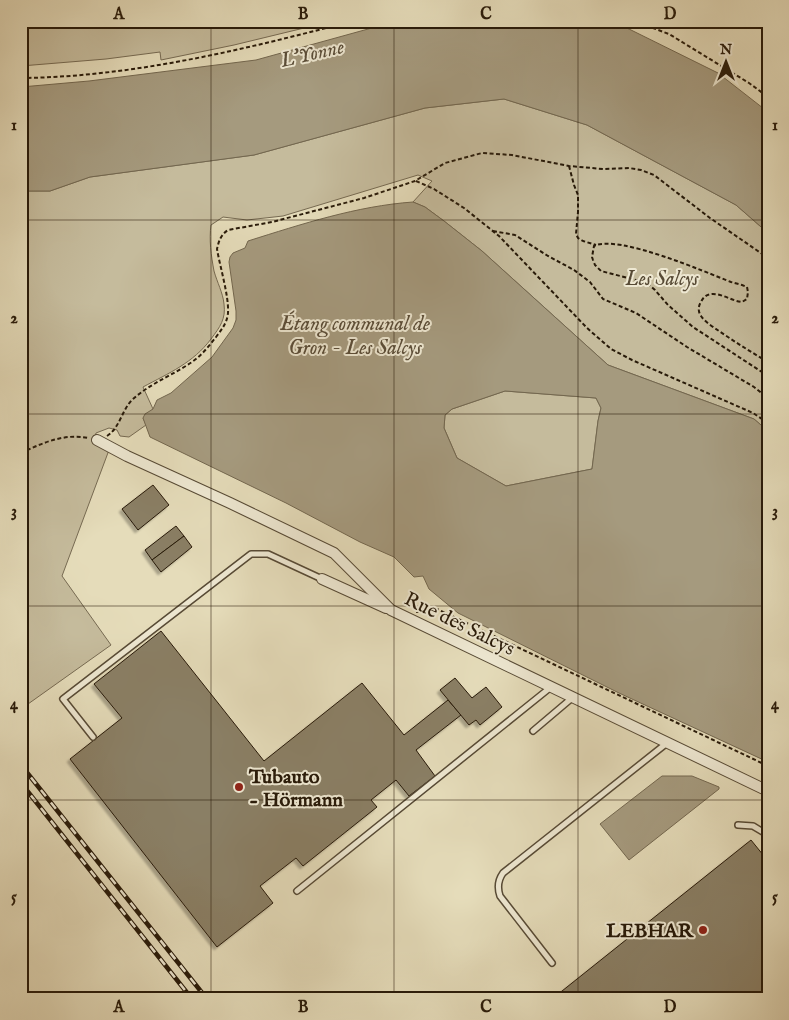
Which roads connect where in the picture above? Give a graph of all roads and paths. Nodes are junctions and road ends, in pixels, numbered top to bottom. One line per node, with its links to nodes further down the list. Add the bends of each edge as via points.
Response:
1 (353, 21): 3 (path, via 181,61 61,77)
2 (634, 21): 5 (path, via 669,34)
3 (21, 78)
4 (766, 88): 5 (path)
5 (762, 93): 6 (path)
6 (768, 97)
7 (569, 166): 8 (path, via 482,153 446,164); 10 (path, via 578,195 576,234 583,241); 11 (path, via 628,168 654,175)
8 (416, 181): 9 (path, via 464,208); 16 (path, via 364,198 228,230 223,234 217,249 228,303 225,324 193,361 132,400 114,430)
9 (493, 231): 14 (path, via 515,235 574,270 590,282 603,299 636,313); 15 (path, via 611,349 753,413)
10 (596, 245): 12 (path, via 627,246 654,253 747,287 747,298 742,302 708,295 703,297 699,310 701,317 712,326); 13 (path, via 592,257 601,271 647,283 693,327)
11 (768, 258)
12 (768, 362)
13 (768, 376)
14 (768, 398)
15 (768, 423)
16 (97, 440): 17 (path, via 64,437); 19 (street, Rue des Salcys, via 334,553)
17 (21, 453)
18 (322, 579): 19 (street); 23 (lane, via 268,554 251,554 63,699)
19 (396, 613): 20 (street, Rue des Salcys); 25 (path, via 435,608)
20 (552, 687): 21 (street, Rue des Salcys); 29 (lane)
21 (573, 697): 22 (lane); 24 (street, Rue des Salcys)
22 (533, 731)
23 (93, 737)
24 (668, 742): 26 (street, Rue des Salcys); 30 (lane, via 500,877 500,896)
25 (768, 766)
26 (768, 791)
27 (738, 825): 28 (lane, via 754,826)
28 (768, 835)
29 (297, 891)
30 (552, 963)

